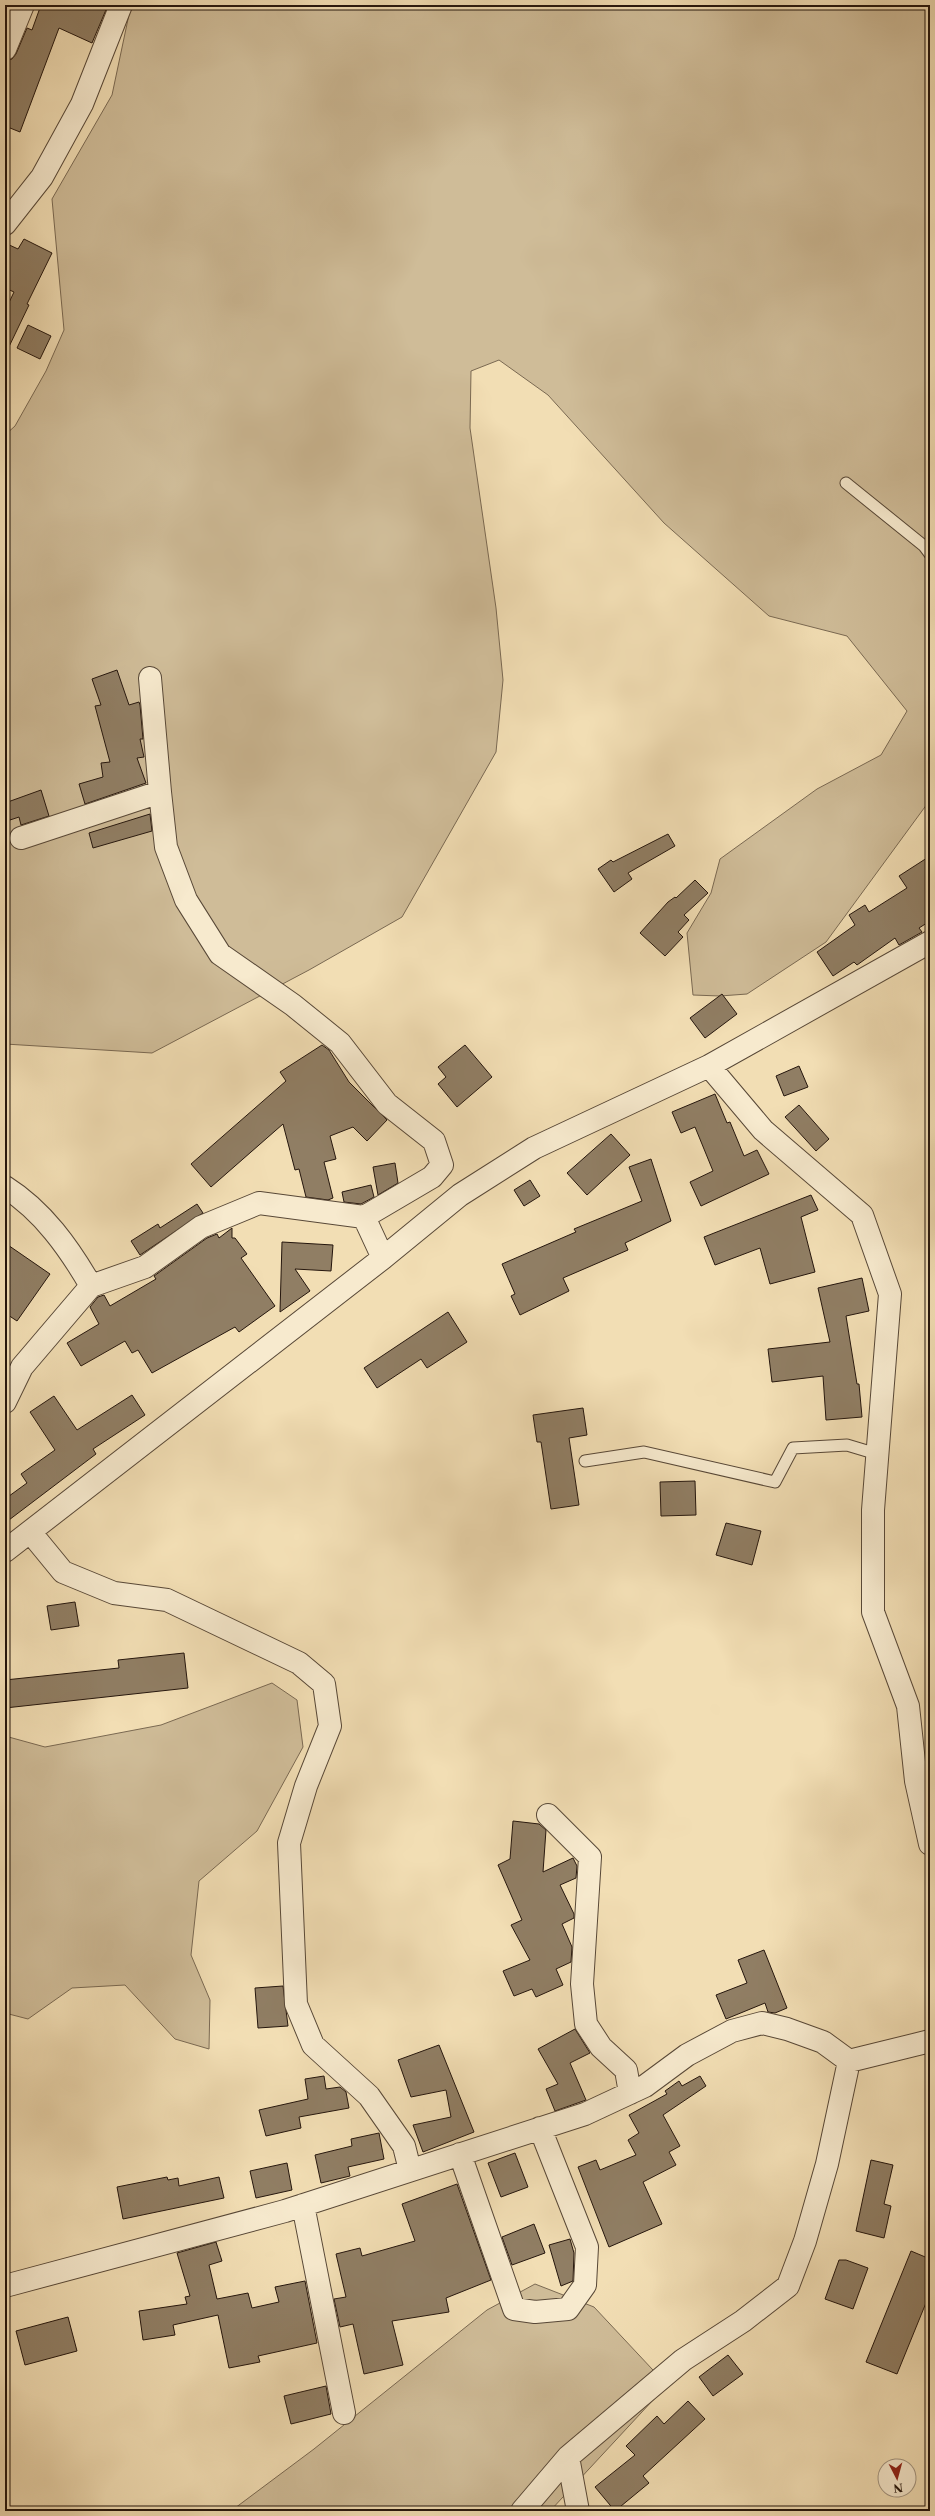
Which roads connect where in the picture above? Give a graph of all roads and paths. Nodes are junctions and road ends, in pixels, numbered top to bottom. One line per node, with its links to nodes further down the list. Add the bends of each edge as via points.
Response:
1 (23, 5): 3 (street)
2 (121, 5): 4 (street, via 82,104 42,177)
3 (5, 49)
4 (5, 224)
5 (846, 483): 6 (lane, via 924,546)
6 (930, 554)
7 (150, 678): 8 (street)
8 (160, 792): 9 (street); 13 (street, via 166,847 186,900 220,954 293,1005 340,1043 387,1104 434,1141 442,1165 432,1177)
9 (21, 838)
10 (930, 942): 11 (street)
11 (709, 1066): 14 (street, via 534,1148 460,1195); 17 (street, via 763,1130 862,1215 890,1294)
12 (5, 1187): 15 (street, via 26,1200 72,1253)
13 (364, 1217): 14 (street); 15 (street, via 259,1203 201,1228 145,1267)
14 (383, 1258): 19 (street)
15 (91, 1286): 16 (street, via 22,1367)
16 (5, 1402)
17 (877, 1454): 18 (lane, via 847,1444 793,1448 775,1482 644,1452); 22 (street, via 873,1510 873,1612 908,1706 916,1781)
18 (585, 1461)
19 (31, 1533): 20 (street); 28 (street, via 64,1572 114,1593 167,1600 299,1663 324,1684 330,1726 306,1786 289,1843 296,2004 313,2044 369,2096 404,2146)
20 (5, 1551)
21 (548, 1815): 25 (street, via 590,1857 582,1984 586,2024 600,2047 626,2070)
22 (930, 1844)
23 (930, 2041): 24 (street)
24 (849, 2061): 25 (street, via 823,2042 762,2023 732,2031 687,2055 645,2086); 32 (street, via 827,2164 805,2241 788,2286 743,2321 683,2360)
25 (630, 2093): 26 (street, via 585,2114)
26 (540, 2128): 27 (street); 27 (street, via 587,2247 585,2285 568,2308 535,2312 514,2309)
27 (460, 2154): 28 (street)
28 (410, 2170): 29 (street)
29 (303, 2205): 30 (street); 31 (street)
30 (5, 2286)
31 (344, 2413)
32 (568, 2457): 33 (street); 34 (street)
33 (522, 2511)
34 (578, 2511)

